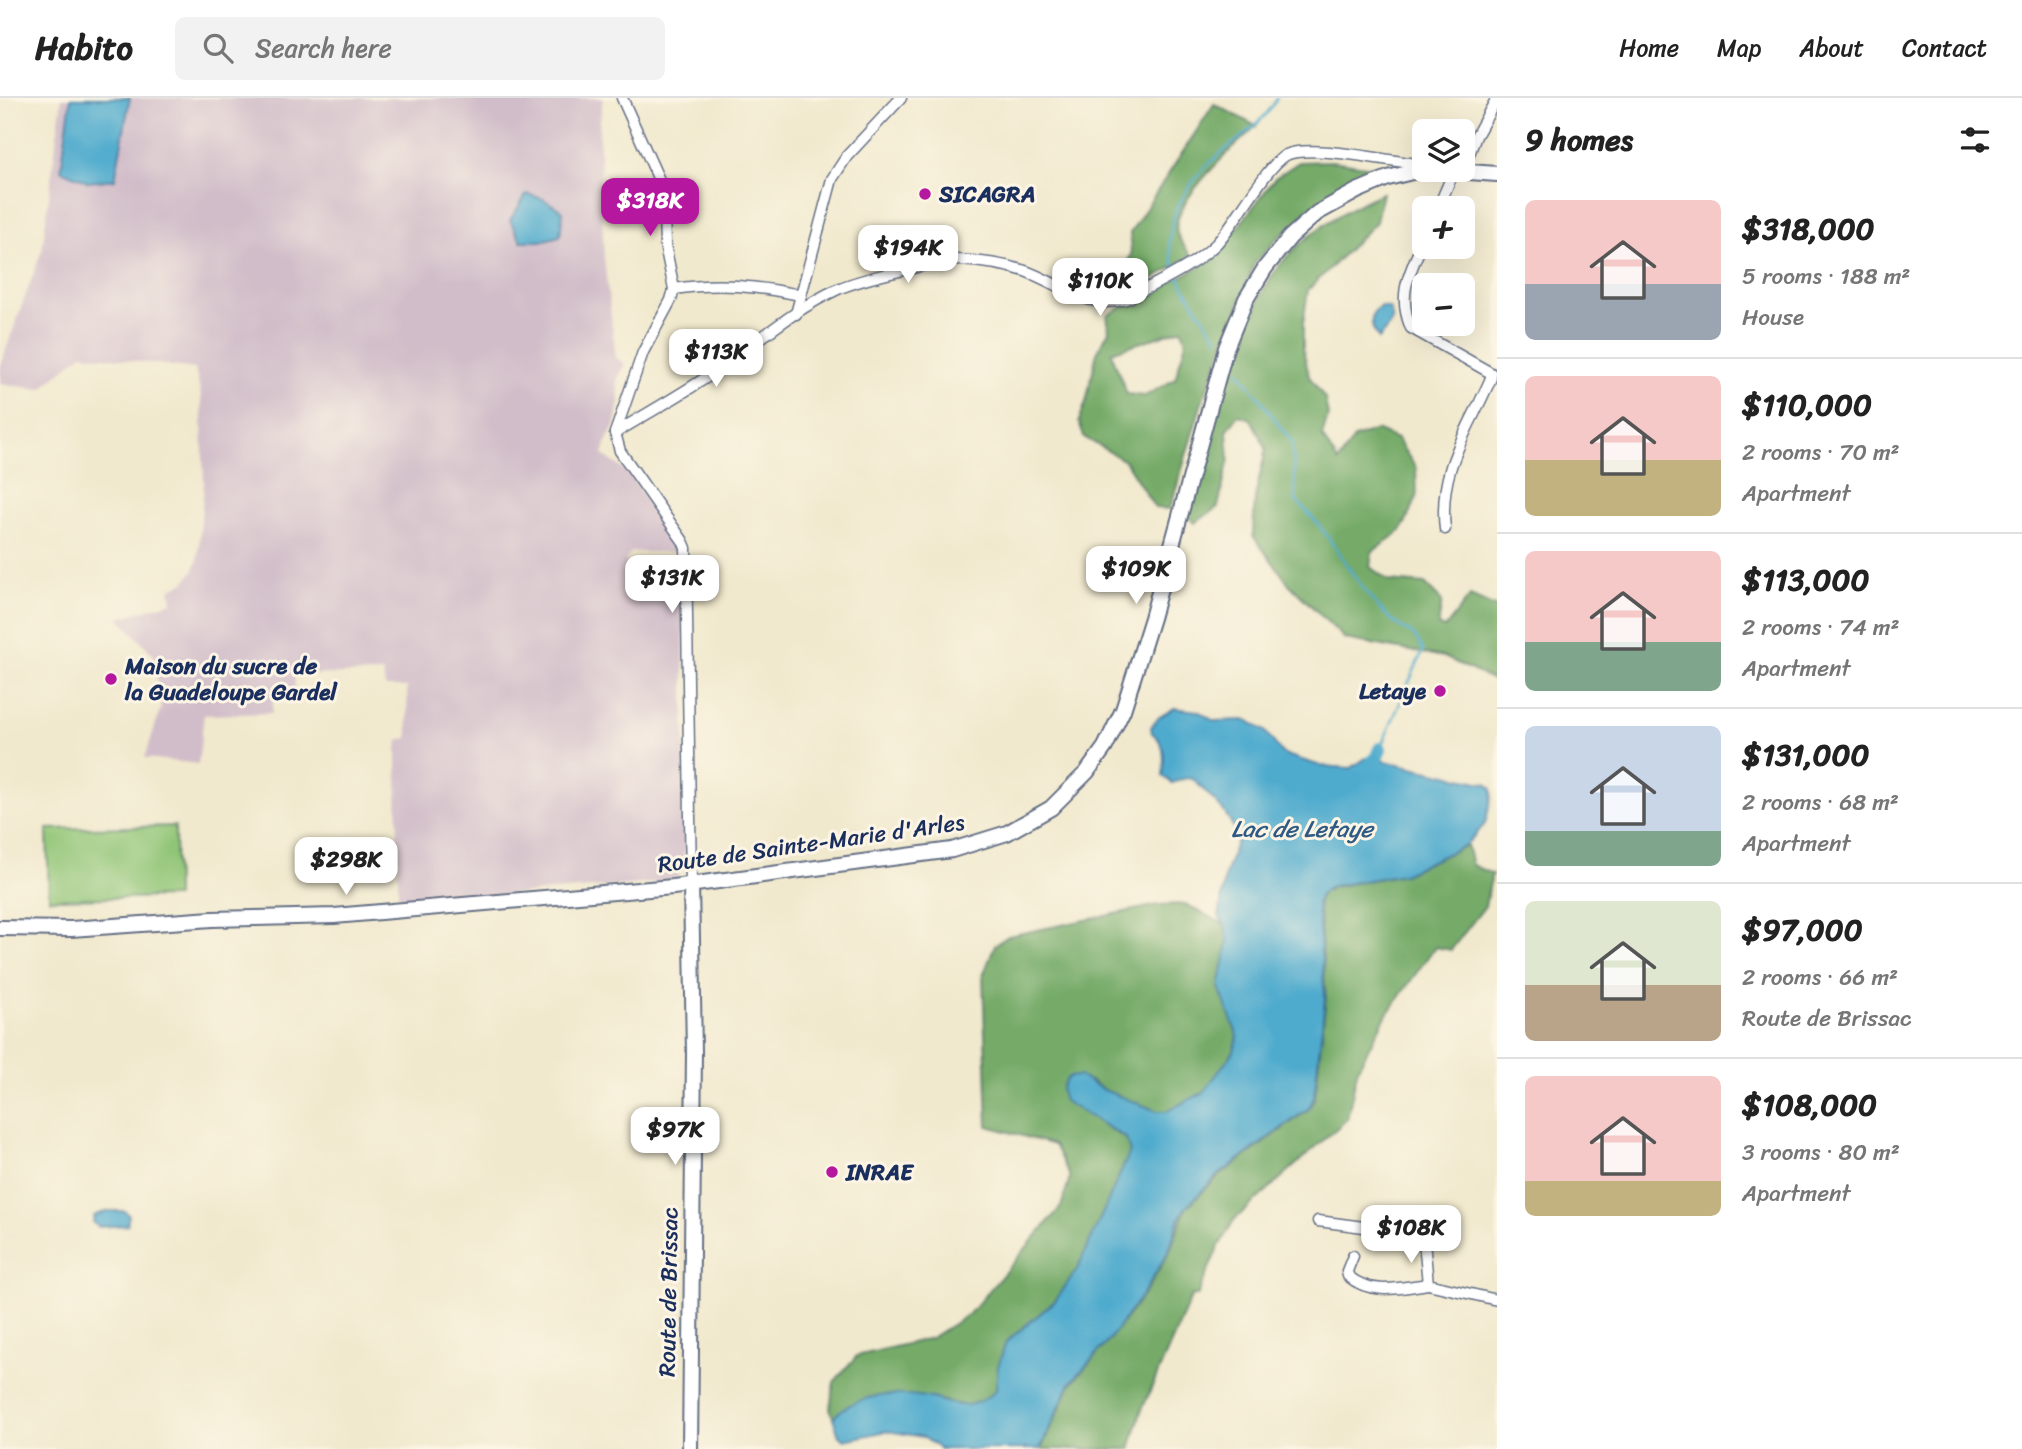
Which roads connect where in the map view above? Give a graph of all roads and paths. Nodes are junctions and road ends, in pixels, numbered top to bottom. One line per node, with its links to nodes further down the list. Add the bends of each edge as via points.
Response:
1 (622, 98): 10 (street, via 659,180)
2 (901, 98): 11 (street, via 846,156 832,179)
3 (1497, 98): 4 (street)
4 (1475, 139)
5 (1412, 164): 12 (street, via 1323,152 1287,155 1213,247 1114,303 1096,302 1024,271 954,260 838,289)
6 (1475, 171): 8 (main road)
7 (1412, 172): 15 (main road, Route de Sainte-Marie d'Arles, via 1356,191 1318,213 1290,237 1246,299 1226,348 1123,710 1087,772 1051,808 1007,833 952,850)
8 (1497, 174)
9 (1415, 259): 14 (street, via 1404,293 1411,328 1491,373 1446,478)
10 (674, 289): 11 (street, via 723,284); 13 (street, via 643,352)
11 (800, 295): 12 (street)
12 (796, 314): 13 (street)
13 (615, 433): 15 (street, via 620,451 686,548)
14 (1445, 529)
15 (691, 884): 16 (main road, Route de Sainte-Marie d'Arles, via 334,916); 21 (main road, Route de Brissac)
16 (0, 929)
17 (1318, 1222): 19 (street, via 1417,1234 1424,1241)
18 (1353, 1256): 19 (street, via 1348,1276 1369,1287 1383,1290)
19 (1428, 1284): 20 (street)
20 (1497, 1300)
21 (690, 1449)

